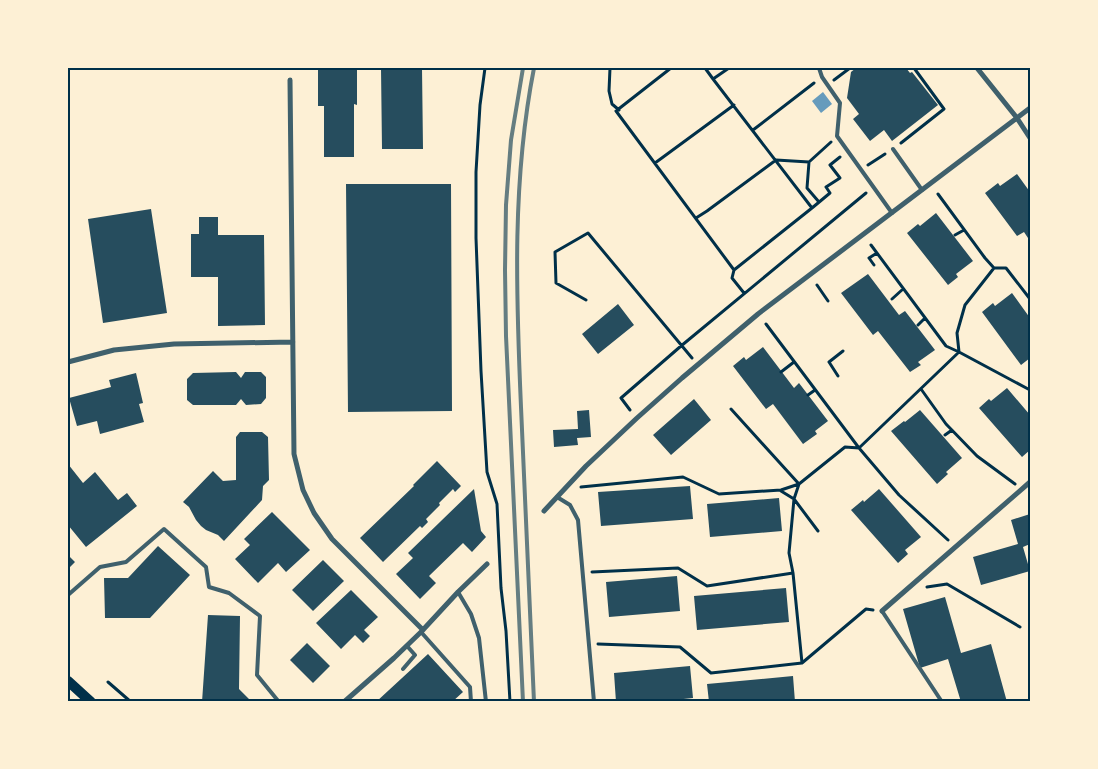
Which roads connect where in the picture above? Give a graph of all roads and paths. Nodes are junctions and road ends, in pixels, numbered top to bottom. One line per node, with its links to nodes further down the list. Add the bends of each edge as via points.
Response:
1 (485, 68): 100 (path, via 476,172 476,238 484,437 487,472 496,499)
2 (610, 68): 16 (path, via 609,91 612,104)
3 (671, 68): 16 (path)
4 (705, 68): 11 (path)
5 (728, 68): 11 (path)
6 (819, 68): 10 (lane)
7 (850, 68): 13 (path)
8 (914, 68): 21 (path, via 944,109)
9 (977, 68): 17 (street)
10 (822, 77): 13 (lane); 18 (path)
11 (713, 79): 14 (path)
12 (290, 80): 51 (street)
13 (828, 86): 19 (lane, via 840,103)
14 (734, 105): 18 (path); 25 (path)
15 (1030, 108): 17 (street)
16 (619, 110): 25 (path, via 616,111)
17 (1017, 118): 20 (street); 28 (street)
18 (753, 130): 23 (path)
19 (837, 136): 22 (lane); 24 (path)
20 (1030, 138)
21 (893, 149): 26 (path); 28 (lane)
22 (848, 151): 26 (lane); 30 (path, via 830,165 840,178 826,187 830,193)
23 (776, 160): 24 (path); 31 (path); 33 (path)
24 (809, 162): 30 (path, via 807,188)
25 (655, 163): 33 (path)
26 (862, 169): 27 (lane)
27 (873, 187): 32 (lane); 43 (path)
28 (922, 190): 32 (street)
29 (938, 194): 34 (path)
30 (819, 202): 31 (path)
31 (812, 208): 40 (path)
32 (892, 214): 57 (street, via 758,314)
33 (696, 218): 40 (path)
34 (964, 230): 35 (path); 39 (path)
35 (955, 235)
36 (871, 245): 37 (path)
37 (877, 253): 38 (path, via 869,258); 42 (path)
38 (874, 265)
39 (994, 268): 46 (path, via 1006,268); 54 (path, via 965,306 957,333)
40 (734, 270): 43 (path, via 732,278)
41 (816, 285): 47 (path)
42 (903, 289): 44 (path); 48 (path)
43 (744, 293): 52 (path)
44 (892, 299)
45 (586, 300): 52 (path, via 556,283 556,252 588,233)
46 (1030, 300)
47 (828, 301)
48 (925, 318): 50 (path); 54 (path, via 946,346)
49 (766, 324): 56 (path)
50 (918, 325)
51 (293, 342): 55 (street, via 174,344 114,350); 87 (street, via 294,454 303,490 332,539)
52 (681, 346): 57 (path); 65 (path, via 621,398)
53 (843, 351): 59 (path, via 830,362)
54 (959, 352): 60 (path); 61 (path)
55 (68, 362)
56 (794, 362): 58 (path); 62 (path)
57 (698, 365): 71 (street, via 623,430)
58 (781, 372)
59 (838, 376)
60 (1029, 388)
61 (921, 389): 66 (path); 68 (path)
62 (816, 390): 63 (path); 68 (path)
63 (808, 395)
64 (731, 409): 70 (path)
65 (630, 410)
66 (952, 430): 67 (path); 72 (path, via 977,456)
67 (945, 435)
68 (859, 448): 70 (path, via 845,447); 78 (path, via 899,495)
69 (1030, 482): 72 (street)
70 (800, 484): 73 (path); 75 (path)
71 (565, 488): 73 (path, via 683,477 719,494); 74 (street)
72 (1023, 489): 78 (street)
73 (781, 490): 75 (path)
74 (558, 496): 76 (street); 101 (lane, via 570,505 578,520)
75 (794, 499): 77 (path); 81 (path, via 789,553)
76 (544, 511)
77 (818, 531)
78 (957, 546): 82 (street)
79 (487, 564): 83 (street)
80 (592, 572): 81 (path, via 678,568 707,586)
81 (793, 573): 90 (path)
82 (914, 583): 85 (street); 86 (path, via 926,588 947,584)
83 (458, 592): 87 (street); 99 (lane, via 471,614 479,638)
84 (68, 595): 96 (lane, via 100,567 126,562 164,529 206,568 209,588 229,592 260,616 257,675)
85 (882, 611): 90 (path, via 866,609); 102 (lane)
86 (1020, 627)
87 (422, 631): 89 (street); 98 (lane, via 470,687)
88 (598, 644): 90 (path, via 680,647 711,673)
89 (406, 646): 91 (lane, via 415,655); 97 (street)
90 (802, 663)
91 (403, 669)
92 (68, 681): 94 (main road)
93 (108, 682): 95 (path)
94 (91, 702)
95 (131, 702)
96 (279, 702)
97 (344, 702)
98 (471, 702)
99 (486, 702)
100 (510, 702)
101 (594, 702)
102 (942, 702)

